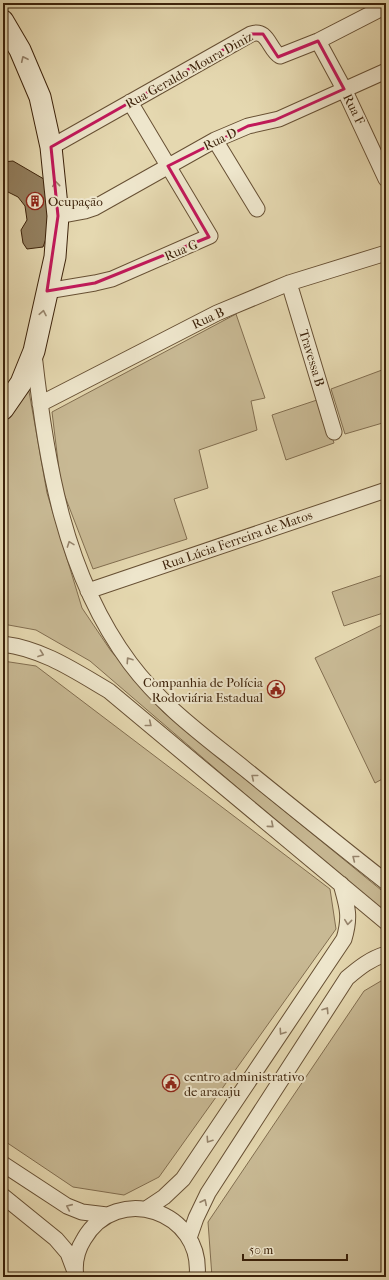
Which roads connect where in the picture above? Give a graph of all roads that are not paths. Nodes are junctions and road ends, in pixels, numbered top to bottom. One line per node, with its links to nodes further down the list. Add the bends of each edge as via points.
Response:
1 (386, 6): 3 (street, Rua Geraldo Moura Diniz)
2 (3, 21): 8 (main road, one-way to 2, via 35,82)
3 (318, 41): 5 (street, Rua F); 6 (street, Rua Geraldo Moura Diniz, via 278,56 263,34 254,33)
4 (386, 71): 5 (street, Rua D)
5 (344, 89): 7 (street, Rua D, via 279,119 248,126); 9 (street, Rua F)
6 (130, 102): 8 (street, Rua Geraldo Moura Diniz); 10 (street, Rua G)
7 (215, 140): 10 (street, Rua D); 12 (street)
8 (51, 147): 13 (main road, one-way to 8)
9 (380, 148): 11 (street, Rua F)
10 (168, 166): 13 (street, Rua D, via 94,208); 16 (street, Rua G, via 208,232 209,238 112,279)
11 (386, 178)
12 (256, 209)
13 (58, 216): 16 (main road, via 55,257)
14 (386, 253): 15 (street, Rua B)
15 (289, 283): 18 (street, Rua B, via 199,322); 20 (street, Travessa B)
16 (47, 291): 17 (main road, one-way to 16)
17 (34, 350): 18 (street); 19 (main road, via 21,383)
18 (40, 404): 22 (street, one-way to 18, via 69,541 52,480)
19 (3, 409)
20 (334, 432)
21 (386, 490): 22 (street, Rua Lúcia Ferreira de Matos)
22 (88, 591): 24 (street, one-way to 22, via 174,713 130,662 101,617)
23 (3, 644): 25 (street, one-way to 25, via 41,653 109,691)
24 (386, 882)
25 (341, 884): 26 (street); 30 (street, one-way to 30, via 349,912 349,924 344,940 183,1178 164,1197)
26 (386, 922)
27 (386, 954): 32 (street, one-way to 27, via 208,1193 347,978 362,965)
28 (3, 1164): 31 (street, one-way to 28, via 82,1212 67,1206)
29 (3, 1196): 33 (street, via 56,1239 68,1253)
30 (146, 1209): 31 (street, via 126,1209); 32 (street, via 163,1214 178,1224)
31 (107, 1215): 33 (street, via 90,1228 79,1247)
32 (189, 1238): 34 (street, via 195,1253)
33 (75, 1273)
34 (197, 1277)

